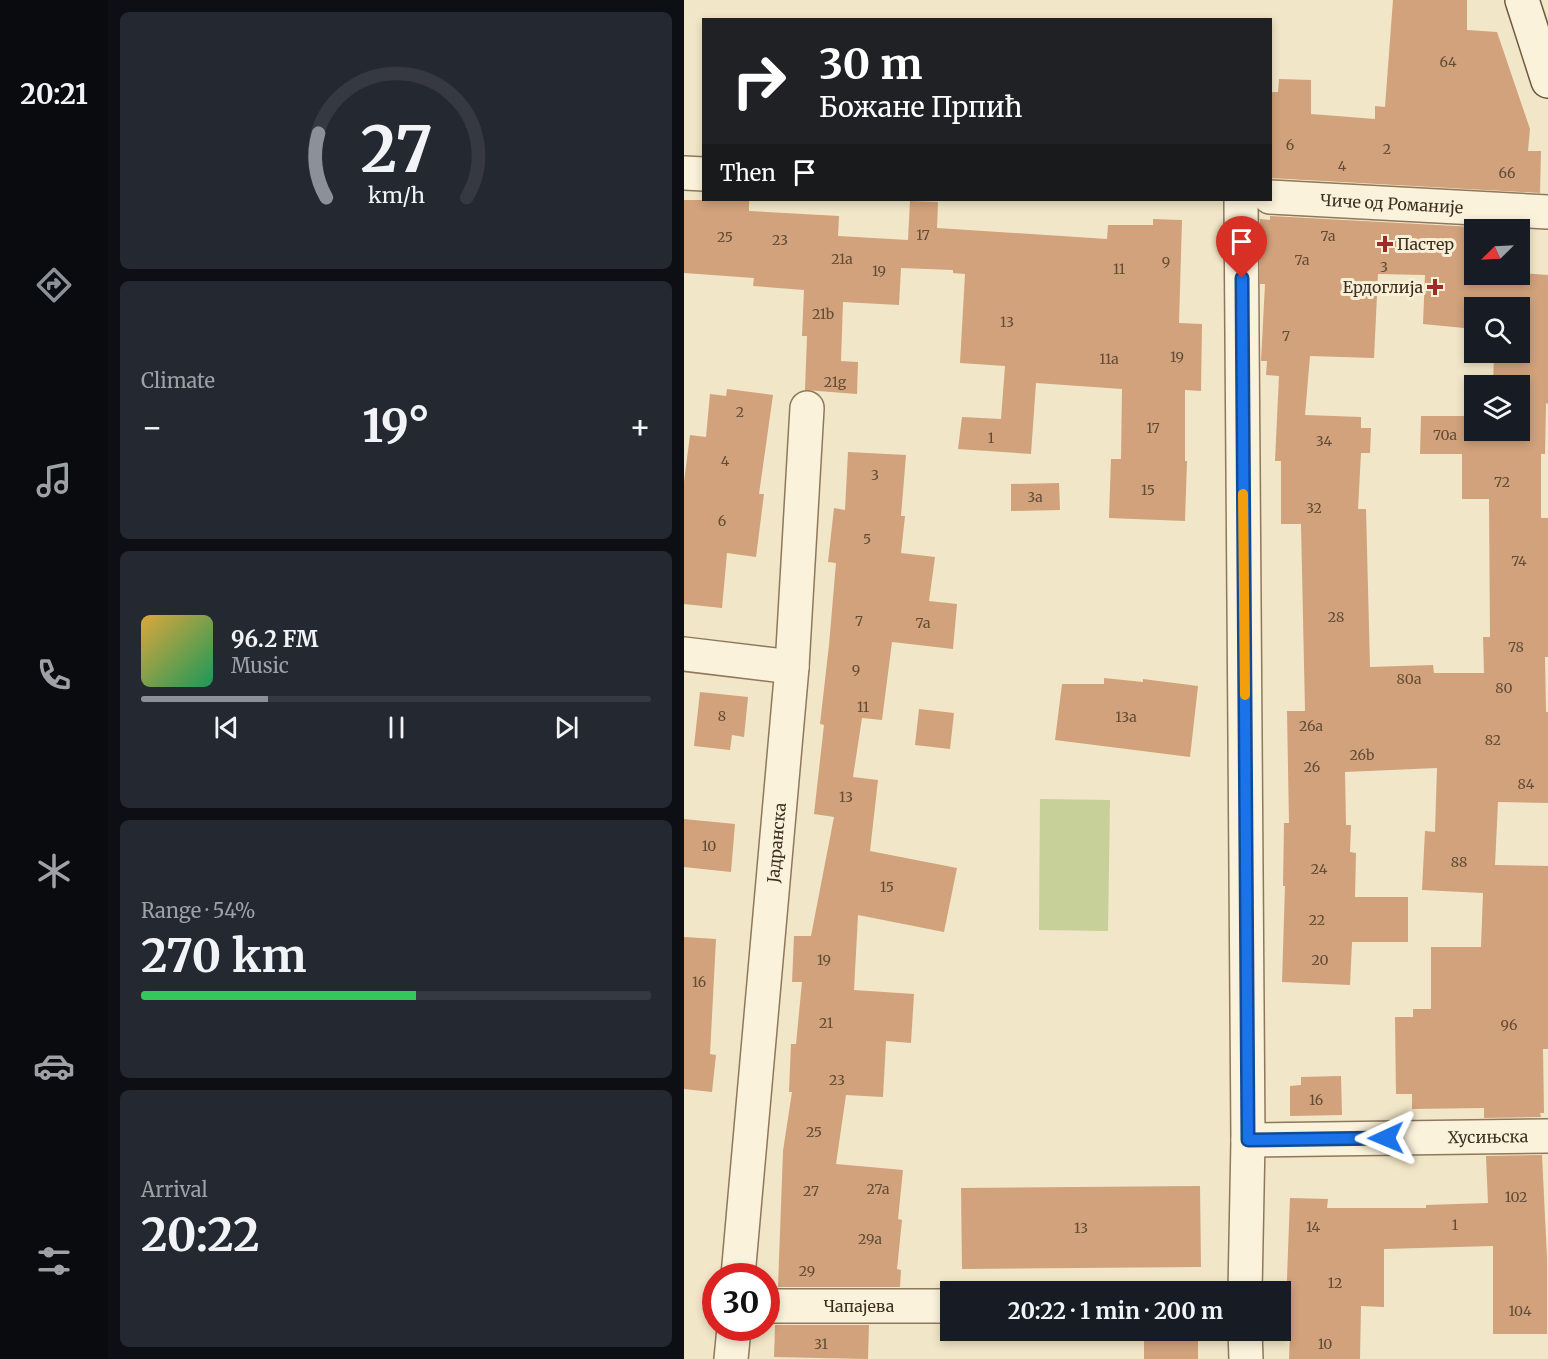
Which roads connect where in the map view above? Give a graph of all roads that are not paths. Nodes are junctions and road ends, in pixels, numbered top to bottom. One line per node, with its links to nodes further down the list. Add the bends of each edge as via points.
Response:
1 (1522, 0): 2 (street)
2 (1548, 81)
3 (684, 173): 4 (street)
4 (702, 174)
5 (1272, 197): 7 (street, Чиче од Романије)
6 (1241, 201): 12 (street)
7 (1548, 212)
8 (807, 408): 10 (street, Јадранска)
9 (684, 654): 10 (street)
10 (792, 667): 13 (street, Јадранска)
11 (1548, 1136): 12 (street, Хусињска)
12 (1248, 1140): 14 (street)
13 (739, 1263)
14 (1245, 1281)
15 (780, 1306): 16 (street, Чапајева)
16 (940, 1306)
17 (733, 1341): 19 (street)
18 (1245, 1341): 20 (street)
19 (731, 1359)
20 (1245, 1359)

